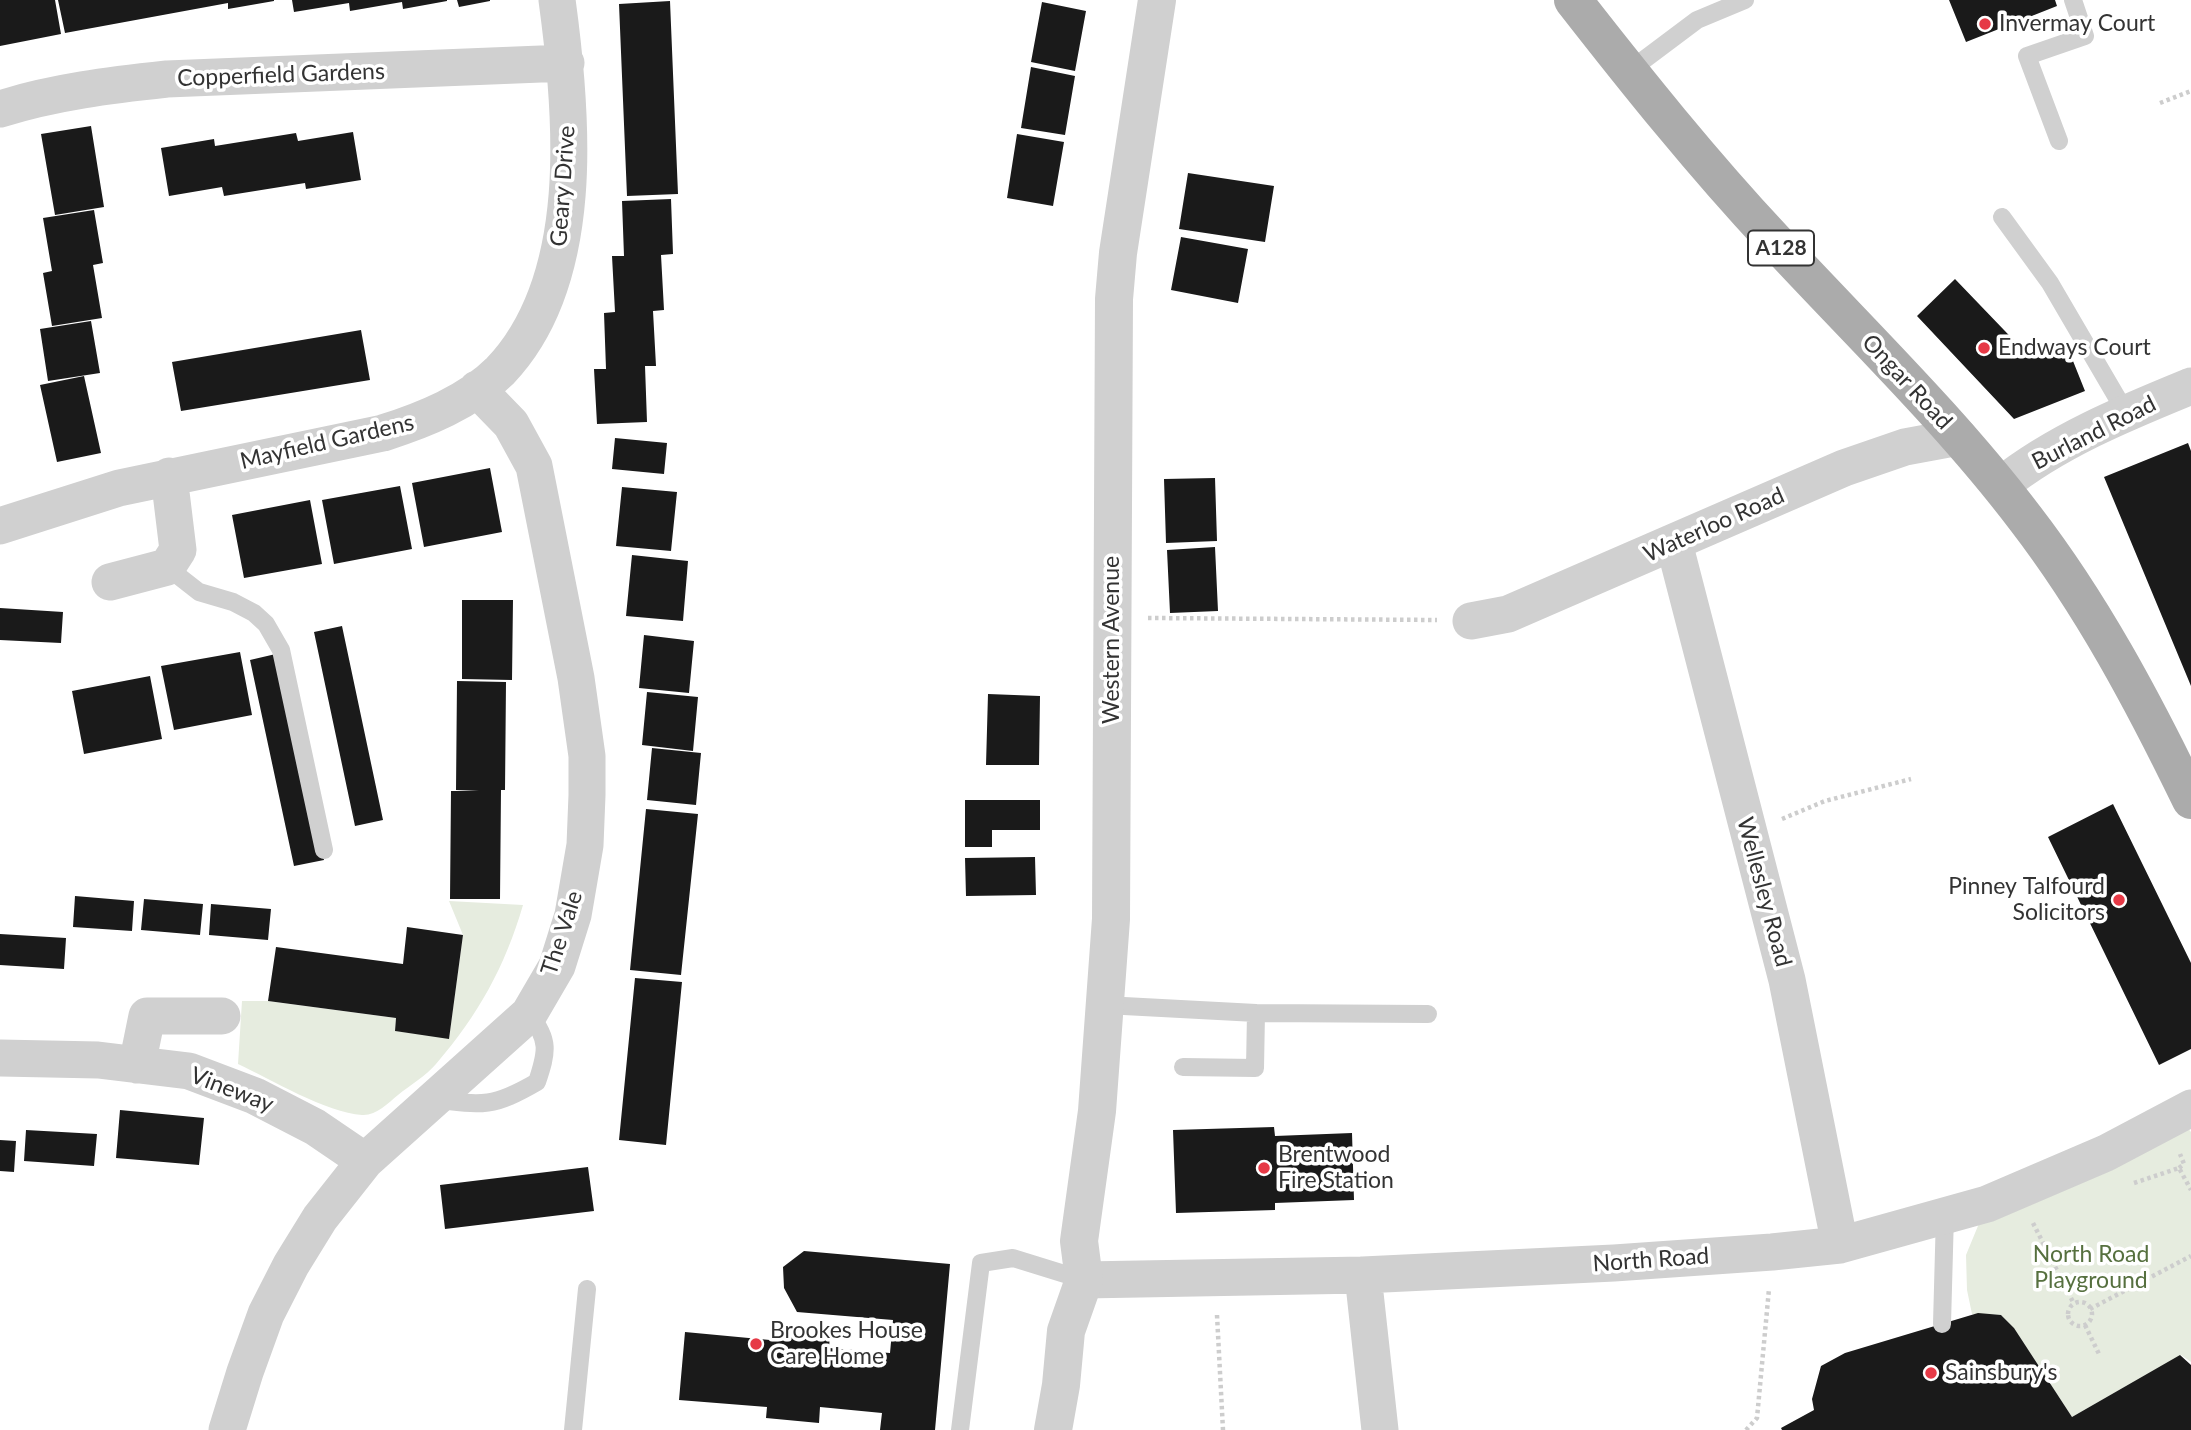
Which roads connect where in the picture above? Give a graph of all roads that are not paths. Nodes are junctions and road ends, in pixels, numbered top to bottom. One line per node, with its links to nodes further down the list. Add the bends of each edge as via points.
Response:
1 (557, 0): 6 (street, Geary Drive)
2 (1157, 0): 24 (street, Western Avenue, via 1114,299 1113,826)
3 (1573, 0): 7 (main road, Ongar Road / A128)
4 (1745, 0): 7 (lane, via 1697,20)
5 (2073, 0): 9 (lane, via 2085,36 2027,56)
6 (566, 63): 8 (street, Copperfield Gardens, via 167,79 111,85); 12 (street, Geary Drive, via 567,197 559,256 546,301 527,336 499,371)
7 (1629, 71): 14 (main road, Ongar Road / A128, via 1771,237)
8 (0, 109)
9 (2059, 141)
10 (2002, 217): 13 (lane, via 2050,283)
11 (2191, 386): 13 (street, Burland Road)
12 (477, 389): 15 (street, Mayfield Gardens, via 414,423 383,433); 26 (street, The Vale, via 511,424 534,466 587,756 585,845 573,915 557,966)
13 (2126, 413): 16 (street, Burland Road, via 2061,446)
14 (1959, 437): 16 (main road, Ongar Road / A128); 18 (street, Waterloo Road, via 1905,447 1844,468)
15 (169, 476): 17 (street, Mayfield Gardens); 19 (street, via 178,550)
16 (2000, 486): 22 (main road, Ongar Road / A128, via 2088,608)
17 (0, 526)
18 (1674, 542): 21 (street, Waterloo Road, via 1508,614); 36 (street, Wellesley Road, via 1787,980)
19 (167, 567): 20 (street); 23 (lane, via 199,592 254,613 281,650)
20 (110, 582)
21 (1471, 621)
22 (2191, 800)
23 (324, 850)
24 (1105, 1004): 25 (lane); 38 (street, Western Avenue, via 1097,1111 1079,1241)
25 (1256, 1013): 27 (lane); 31 (lane, via 1255,1068)
26 (529, 1014): 32 (street, The Vale); 32 (lane, via 540,1027 546,1054 537,1082 510,1097 477,1105)
27 (1428, 1014)
28 (222, 1016): 30 (street, via 147,1016)
29 (0, 1058): 30 (street, Vineway)
30 (137, 1065): 34 (street, Vineway, via 189,1072 255,1096 315,1127)
31 (1182, 1067)
32 (435, 1099): 34 (street, The Vale)
33 (2191, 1108): 35 (street, North Road, via 2096,1158 1987,1204)
34 (365, 1161): 41 (street, The Vale, via 320,1218 266,1314)
35 (1945, 1214): 36 (street, North Road); 40 (lane)
36 (1840, 1245): 37 (street, North Road)
37 (1363, 1275): 38 (street, North Road); 45 (street)
38 (1084, 1280): 43 (lane, via 1013,1258 981,1264); 44 (street, via 1066,1331)
39 (587, 1289): 42 (lane)
40 (1942, 1324)
41 (231, 1430)
42 (573, 1430)
43 (960, 1430)
44 (1053, 1430)
45 (1380, 1430)

